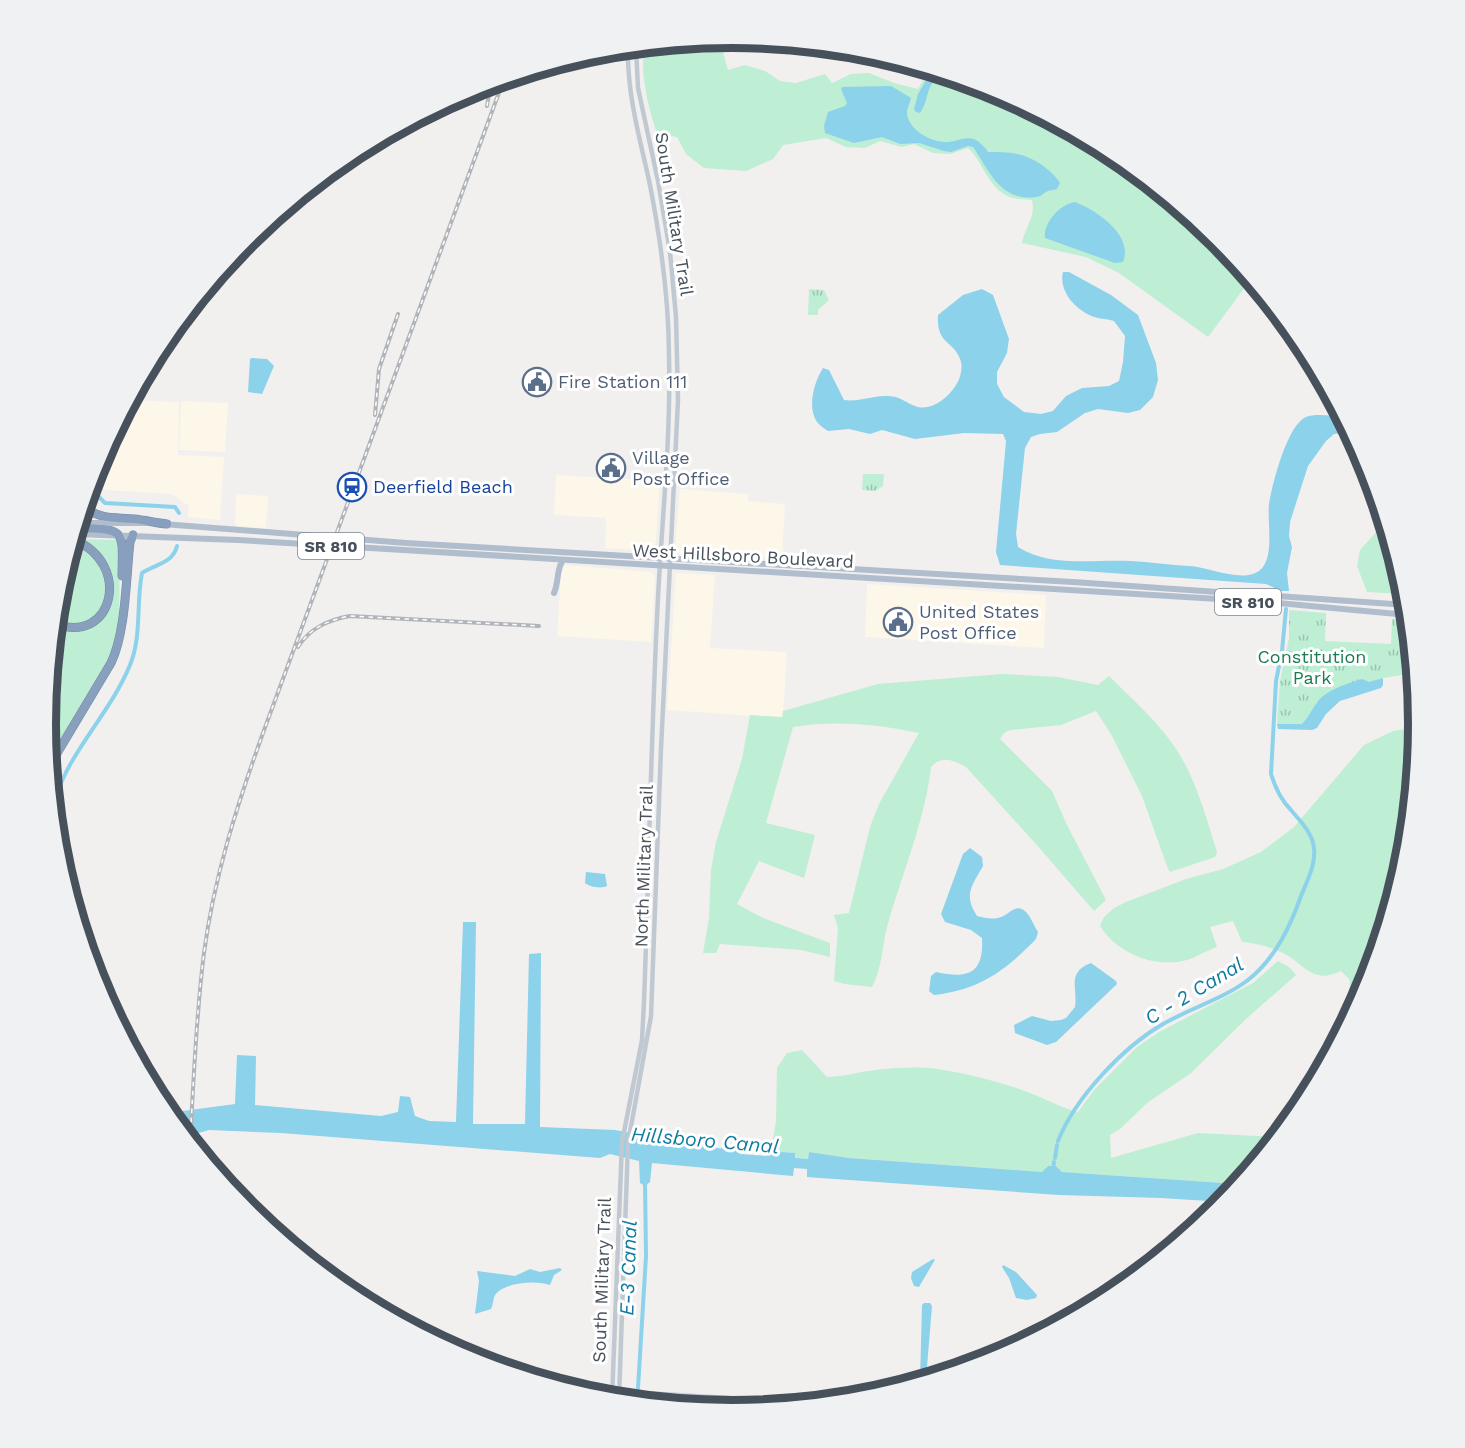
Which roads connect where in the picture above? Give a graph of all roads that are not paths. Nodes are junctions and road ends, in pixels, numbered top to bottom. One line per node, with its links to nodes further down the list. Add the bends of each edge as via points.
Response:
1 (636, 55): 16 (street, South Military Trail, via 638,88 665,223 676,317 678,400)
2 (628, 57): 15 (street, South Military Trail, via 633,107 657,224 668,317 669,398)
3 (91, 510): 5 (highway, via 106,518)
4 (87, 523): 5 (main road, West Hillsboro Boulevard / SR 810)
5 (167, 524): 10 (main road, West Hillsboro Boulevard / SR 810)
6 (86, 528): 8 (highway, via 111,530)
7 (84, 534): 8 (main road, West Hillsboro Boulevard / SR 810)
8 (119, 535): 9 (main road, West Hillsboro Boulevard / SR 810); 29 (highway, via 123,546)
9 (133, 535): 13 (main road, West Hillsboro Boulevard / SR 810); 29 (highway)
10 (392, 542): 12 (main road, West Hillsboro Boulevard / SR 810); 13 (main road, via 382,543)
11 (81, 544): 30 (highway, via 103,562 110,597 102,613 88,624)
12 (466, 546): 14 (main road); 15 (main road, West Hillsboro Boulevard / SR 810)
13 (376, 549): 14 (main road, West Hillsboro Boulevard / SR 810)
14 (453, 553): 17 (main road, West Hillsboro Boulevard / SR 810)
15 (661, 557): 16 (main road, West Hillsboro Boulevard / SR 810); 18 (street, South Military Trail)
16 (670, 558): 19 (street, South Military Trail); 20 (main road, West Hillsboro Boulevard / SR 810)
17 (563, 560): 18 (main road, West Hillsboro Boulevard / SR 810); 24 (main road)
18 (660, 566): 19 (main road, West Hillsboro Boulevard / SR 810); 32 (street, North Military Trail, via 642,1040)
19 (670, 567): 22 (main road, West Hillsboro Boulevard / SR 810); 32 (street, North Military Trail, via 651,1016)
20 (919, 572): 21 (main road, West Hillsboro Boulevard / SR 810); 22 (main road)
21 (933, 573): 23 (main road); 25 (main road, West Hillsboro Boulevard / SR 810)
22 (910, 581): 23 (main road, West Hillsboro Boulevard / SR 810)
23 (920, 582): 26 (main road, West Hillsboro Boulevard / SR 810)
24 (554, 592)
25 (1243, 594): 26 (main road); 27 (main road, West Hillsboro Boulevard / SR 810)
26 (1219, 600): 28 (main road, West Hillsboro Boulevard / SR 810)
27 (1398, 604)
28 (1400, 614)
29 (122, 619): 31 (highway, via 111,663)
30 (64, 626)
31 (57, 753)
32 (627, 1129): 33 (street, North Military Trail)
33 (623, 1164): 34 (street, South Military Trail); 35 (street, South Military Trail)
34 (612, 1389)
35 (620, 1391)
36 (630, 1392): 37 (main road)
37 (740, 1400)

